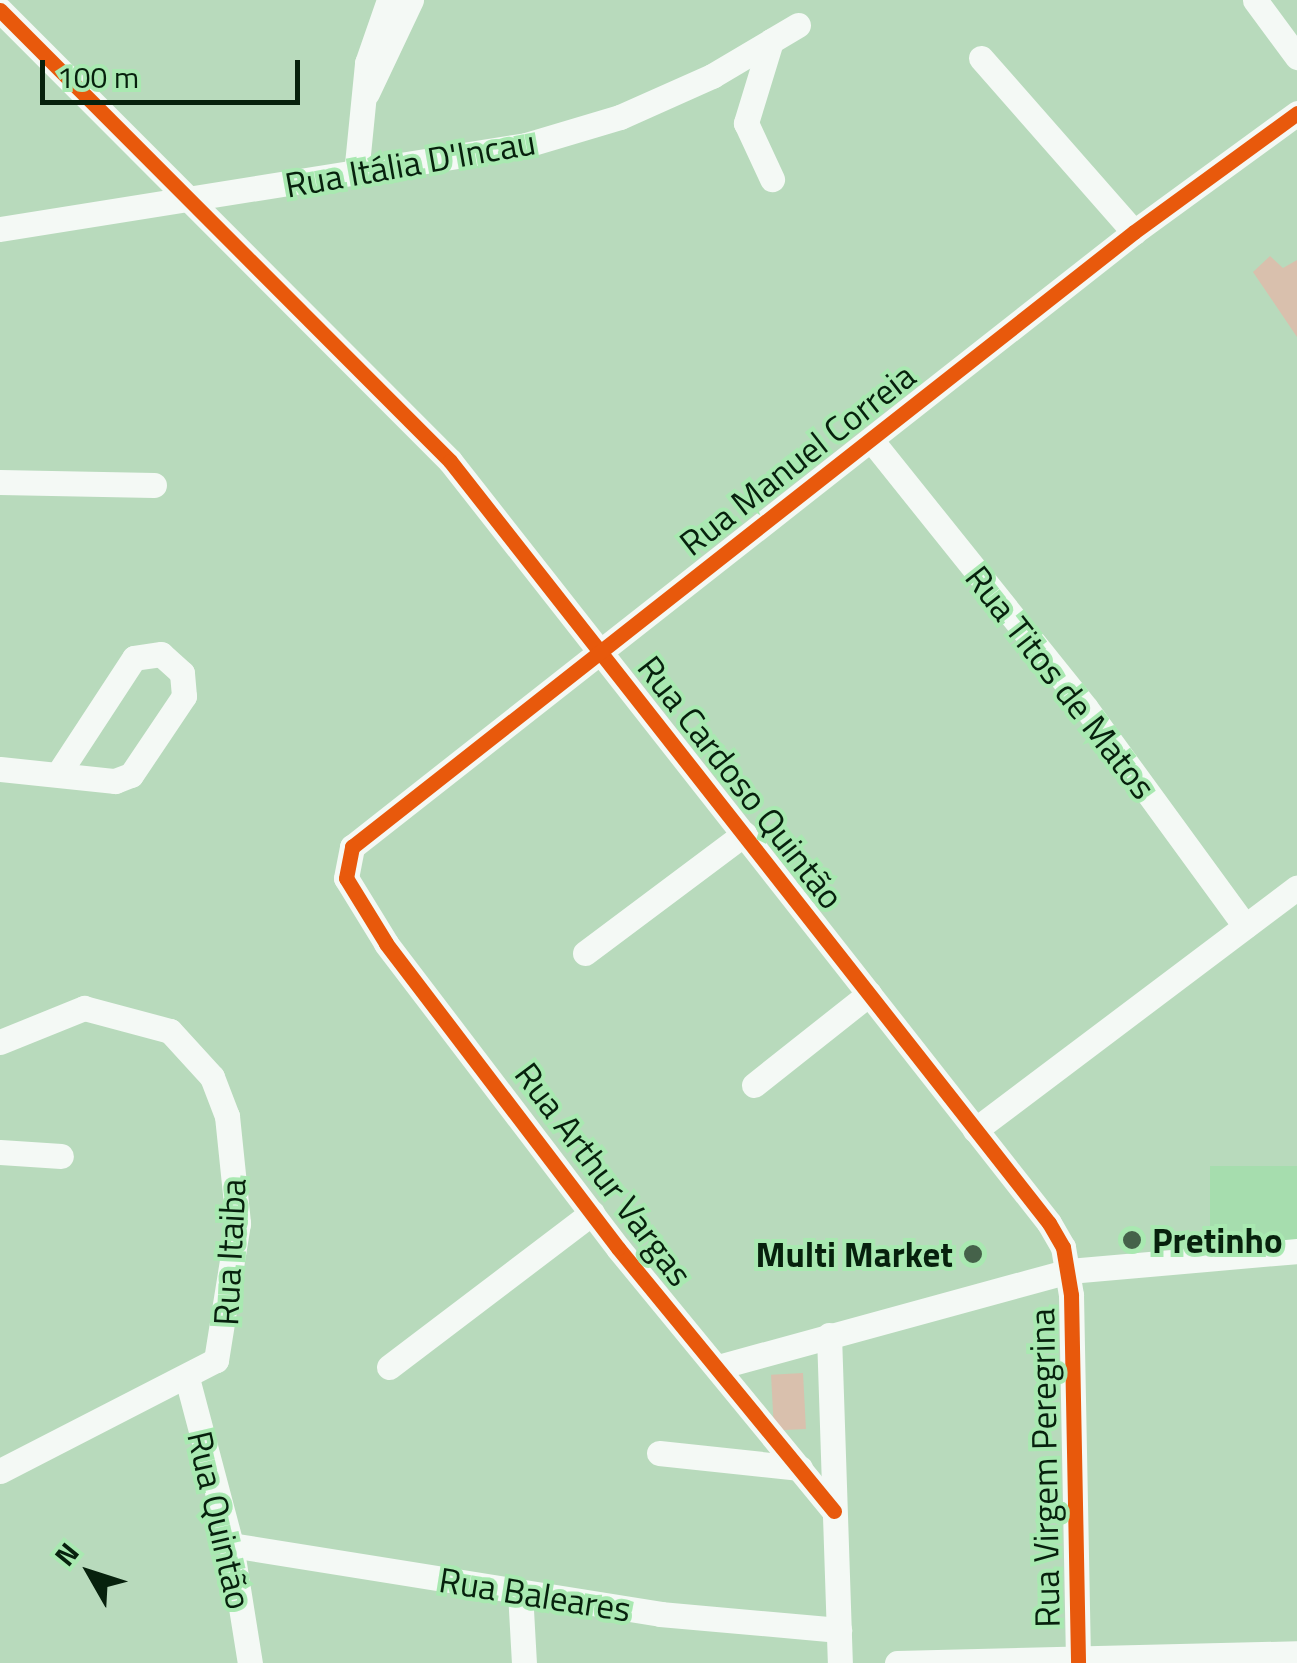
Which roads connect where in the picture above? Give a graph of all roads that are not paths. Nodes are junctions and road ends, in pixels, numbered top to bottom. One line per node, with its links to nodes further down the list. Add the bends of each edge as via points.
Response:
1 (388, 0): 9 (street, via 367,63)
2 (411, 0): 9 (street)
3 (1255, 0): 7 (street)
4 (0, 10): 13 (street, Rua Cardoso Quintão)
5 (798, 25): 6 (street, Rua Itália D'Incau)
6 (770, 42): 11 (street, Rua Itália D'Incau, via 620,117 526,145); 12 (street, via 746,122)
7 (1297, 57)
8 (981, 58): 15 (street)
9 (367, 93): 11 (street)
10 (1297, 114): 15 (street, Rua Manuel Correia)
11 (356, 174): 13 (street, Rua Itália D'Incau)
12 (772, 179)
13 (187, 202): 14 (street, Rua Itália D'Incau); 19 (street, Rua Cardoso Quintão, via 450,461)
14 (0, 229)
15 (1134, 232): 16 (street, Rua Manuel Correia)
16 (872, 440): 19 (street, Rua Manuel Correia); 25 (street, Rua Titos de Matos, via 1086,708)
17 (0, 482): 18 (street)
18 (154, 485)
19 (598, 649): 22 (street, Rua Cardoso Quintão); 23 (street, Rua Manuel Correia, via 363,832)
20 (0, 769): 21 (street)
21 (58, 774): 21 (street, via 131,776 184,696 182,673 161,654 134,658)
22 (744, 834): 26 (street); 27 (street, Rua Cardoso Quintão)
23 (346, 864): 33 (street, Rua Arthur Vargas, via 353,898)
24 (1297, 888): 25 (street)
25 (1245, 926): 30 (street)
26 (586, 953)
27 (870, 994): 29 (street); 30 (street, Rua Cardoso Quintão)
28 (0, 1042): 39 (street, Rua Itaiba, via 58,1014 108,1009 170,1031 212,1077 227,1116 238,1223 226,1337)
29 (754, 1085)
30 (975, 1130): 35 (street, Rua Cardoso Quintão, via 1049,1222)
31 (0, 1152): 32 (street)
32 (60, 1156)
33 (592, 1213): 37 (street); 38 (street, Rua Arthur Vargas)
34 (1297, 1251): 35 (street)
35 (1070, 1271): 36 (street); 48 (street, Rua Virgem Peregrina)
36 (830, 1335): 38 (street); 43 (street)
37 (389, 1367)
38 (718, 1367): 41 (street, Rua Arthur Vargas)
39 (196, 1373): 42 (street); 44 (street, Rua Quintão)
40 (658, 1453): 41 (street)
41 (800, 1468): 43 (street, Rua Arthur Vargas)
42 (0, 1471)
43 (834, 1511): 46 (street)
44 (232, 1544): 45 (street, Rua Baleares); 49 (street, Rua Quintão)
45 (520, 1592): 46 (street, Rua Baleares); 50 (street)
46 (840, 1630): 51 (street)
47 (1297, 1653): 48 (street)
48 (1078, 1660): 52 (street)
49 (250, 1663)
50 (524, 1663)
51 (840, 1663)
52 (897, 1663)

